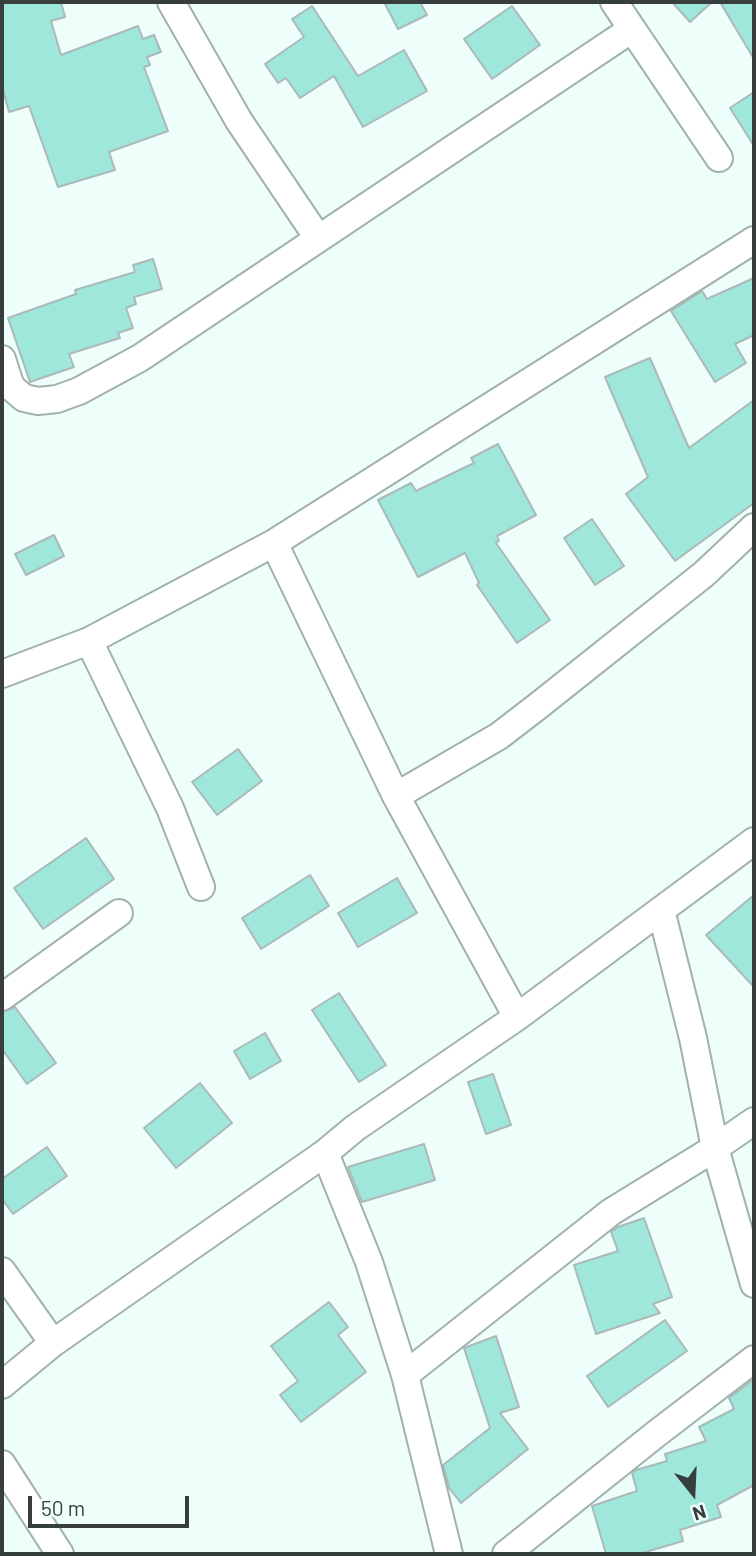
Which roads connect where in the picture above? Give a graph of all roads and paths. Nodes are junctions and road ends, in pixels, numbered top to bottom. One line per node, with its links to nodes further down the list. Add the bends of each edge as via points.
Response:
1 (171, 2): 5 (street, via 239,121)
2 (614, 2): 3 (street)
3 (632, 29): 4 (street); 5 (street)
4 (719, 158)
5 (318, 238): 7 (street, via 140,358 79,391 57,399 24,398 11,387)
6 (754, 240): 9 (street)
7 (2, 359)
8 (754, 527): 12 (street, via 704,574 509,728)
9 (274, 543): 10 (street); 12 (street)
10 (89, 641): 11 (street); 14 (street, via 170,808)
11 (2, 674)
12 (396, 796): 18 (street)
13 (754, 841): 15 (street)
14 (201, 887)
15 (661, 909): 18 (street); 20 (street)
16 (119, 914): 17 (street)
17 (2, 997)
18 (517, 1017): 21 (street)
19 (754, 1121): 20 (street)
20 (715, 1148): 23 (street); 26 (street, via 611,1212)
21 (325, 1153): 24 (street); 26 (street, via 369,1262)
22 (2, 1271): 24 (street)
23 (754, 1284)
24 (53, 1343): 27 (street)
25 (754, 1359): 31 (street)
26 (405, 1375): 30 (street)
27 (2, 1385)
28 (2, 1464): 29 (street)
29 (60, 1554)
30 (449, 1554)
31 (506, 1554)

